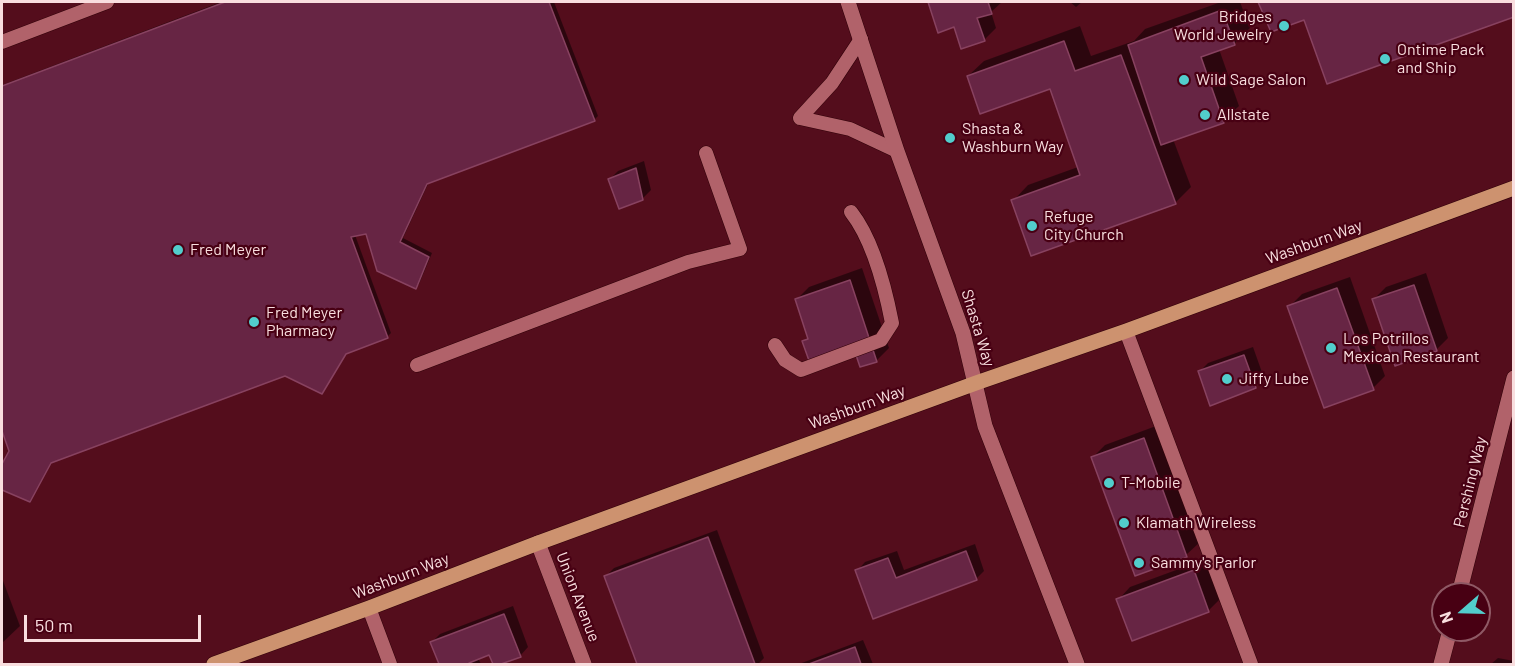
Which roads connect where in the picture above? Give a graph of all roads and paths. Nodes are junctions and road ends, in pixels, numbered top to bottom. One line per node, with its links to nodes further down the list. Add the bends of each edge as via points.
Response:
1 (107, 2): 4 (lane)
2 (848, 2): 3 (main road, Shasta Way)
3 (861, 39): 5 (main road, Shasta Way); 5 (lane, via 832,83 800,118 850,129)
4 (2, 42)
5 (897, 151): 13 (main road, Shasta Way, via 963,333)
6 (706, 153): 11 (lane, via 740,249 688,262)
7 (1514, 188): 9 (main road, Washburn Way)
8 (851, 212): 10 (lane, via 862,226 892,322 881,340 801,370 785,360)
9 (1126, 331): 13 (main road, Washburn Way); 22 (lane)
10 (775, 345)
11 (417, 365)
12 (1514, 378): 15 (main road, Pershing Way)
13 (976, 382): 14 (main road, Washburn Way); 21 (main road, Shasta Way, via 985,426)
14 (538, 543): 16 (main road, Washburn Way); 20 (main road, Union Avenue)
15 (1462, 582)
16 (369, 608): 18 (main road, Washburn Way); 19 (lane)
17 (1447, 642): 23 (main road)
18 (214, 664)
19 (390, 664)
20 (584, 664)
21 (1077, 664)
22 (1251, 664)
23 (1441, 664)

